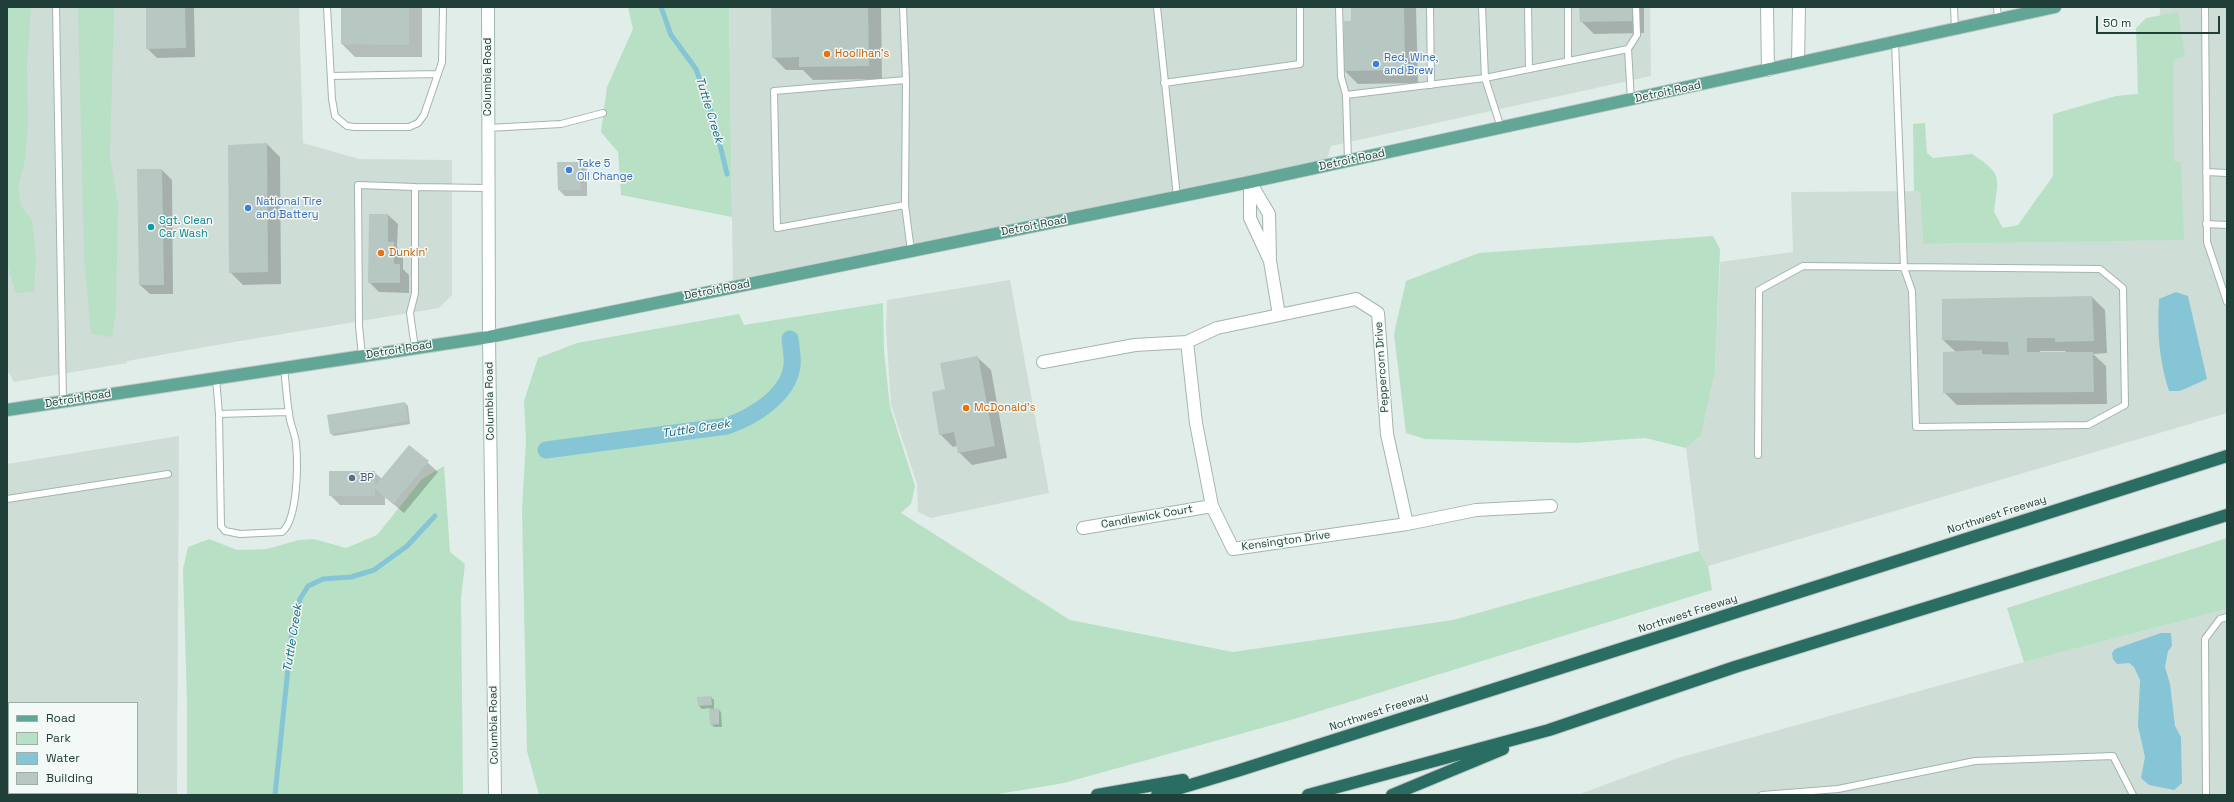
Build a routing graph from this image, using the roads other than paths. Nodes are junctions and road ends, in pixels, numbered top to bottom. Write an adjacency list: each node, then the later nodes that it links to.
1 (56, 7): 61 (lane)
2 (327, 7): 29 (lane)
3 (443, 7): 28 (lane)
4 (488, 7): 37 (street, Columbia Road)
5 (903, 7): 31 (lane)
6 (1157, 7): 32 (lane)
7 (1300, 7): 32 (lane)
8 (1339, 7): 34 (lane)
9 (1430, 7): 33 (lane)
10 (1482, 7): 30 (lane)
11 (1528, 7): 26 (lane)
12 (1568, 7): 24 (lane)
13 (1636, 7): 23 (lane)
14 (1767, 7): 27 (street)
15 (1799, 7): 25 (street)
16 (1954, 7): 21 (lane)
17 (1997, 7): 20 (lane)
18 (2055, 7): 20 (main road, Detroit Road)
19 (2205, 7): 40 (lane)
20 (1998, 20): 21 (main road, Detroit Road)
21 (1955, 29): 22 (main road, Detroit Road)
22 (1894, 42): 25 (main road, Detroit Road); 51 (lane)
23 (1628, 49): 24 (lane); 35 (lane)
24 (1568, 62): 26 (lane)
25 (1798, 63): 27 (main road, Detroit Road)
26 (1529, 69): 30 (lane)
27 (1768, 70): 35 (main road, Detroit Road)
28 (438, 74): 29 (lane); 29 (lane)
29 (331, 76)
30 (1485, 78): 33 (lane); 38 (lane)
31 (906, 80): 46 (lane); 46 (lane)
32 (1164, 83): 45 (lane)
33 (1431, 85): 34 (lane)
34 (1346, 95): 39 (lane)
35 (1631, 100): 38 (main road, Detroit Road)
36 (604, 113): 37 (lane)
37 (488, 128): 44 (street, Columbia Road)
38 (1500, 128): 39 (main road, Detroit Road)
39 (1348, 161): 42 (main road, Detroit Road)
40 (2206, 172): 41 (lane); 47 (lane)
41 (2227, 173)
42 (1250, 182): 45 (main road, Detroit Road); 50 (street); 50 (street)
43 (415, 187): 44 (lane); 56 (lane); 57 (lane)
44 (488, 188): 54 (street, Columbia Road)
45 (1177, 197): 49 (main road, Detroit Road)
46 (905, 205): 49 (lane)
47 (2206, 224): 48 (lane); 52 (lane)
48 (2227, 225)
49 (911, 251): 54 (main road, Detroit Road)
50 (1270, 261): 53 (street)
51 (1904, 268): 51 (lane); 65 (lane)
52 (2227, 302)
53 (1279, 315): 55 (street, Peppercorn Drive); 72 (street, Peppercorn Drive)
54 (489, 337): 56 (main road, Detroit Road); 77 (street, Columbia Road)
55 (1187, 342): 58 (street, Peppercorn Drive); 69 (street, Kensington Drive)
56 (415, 348): 57 (main road, Detroit Road)
57 (362, 356): 59 (main road, Detroit Road)
58 (1043, 362)
59 (284, 368): 60 (main road, Detroit Road); 63 (lane)
60 (216, 378): 61 (main road, Detroit Road); 64 (lane)
61 (63, 401): 62 (main road, Detroit Road)
62 (7, 410)
63 (289, 412): 64 (lane); 64 (lane)
64 (219, 414)
65 (1758, 455)
66 (2227, 456): 76 (highway, Northwest Freeway)
67 (168, 474): 68 (lane)
68 (7, 499)
69 (1212, 506): 72 (street, Kensington Drive); 73 (street, Candlewick Court)
70 (1551, 506): 72 (street, Kensington Drive)
71 (2227, 515): 75 (highway)
72 (1407, 524)
73 (1083, 528)
74 (2227, 617): 84 (lane)
75 (1549, 730): 80 (highway); 81 (highway)
76 (1238, 771): 78 (highway); 79 (highway, Northwest Freeway)
77 (495, 795)
78 (1097, 795)
79 (1157, 795)
80 (1308, 795)
81 (1392, 795)
82 (1762, 795): 83 (lane)
83 (2132, 795)
84 (2206, 795)

